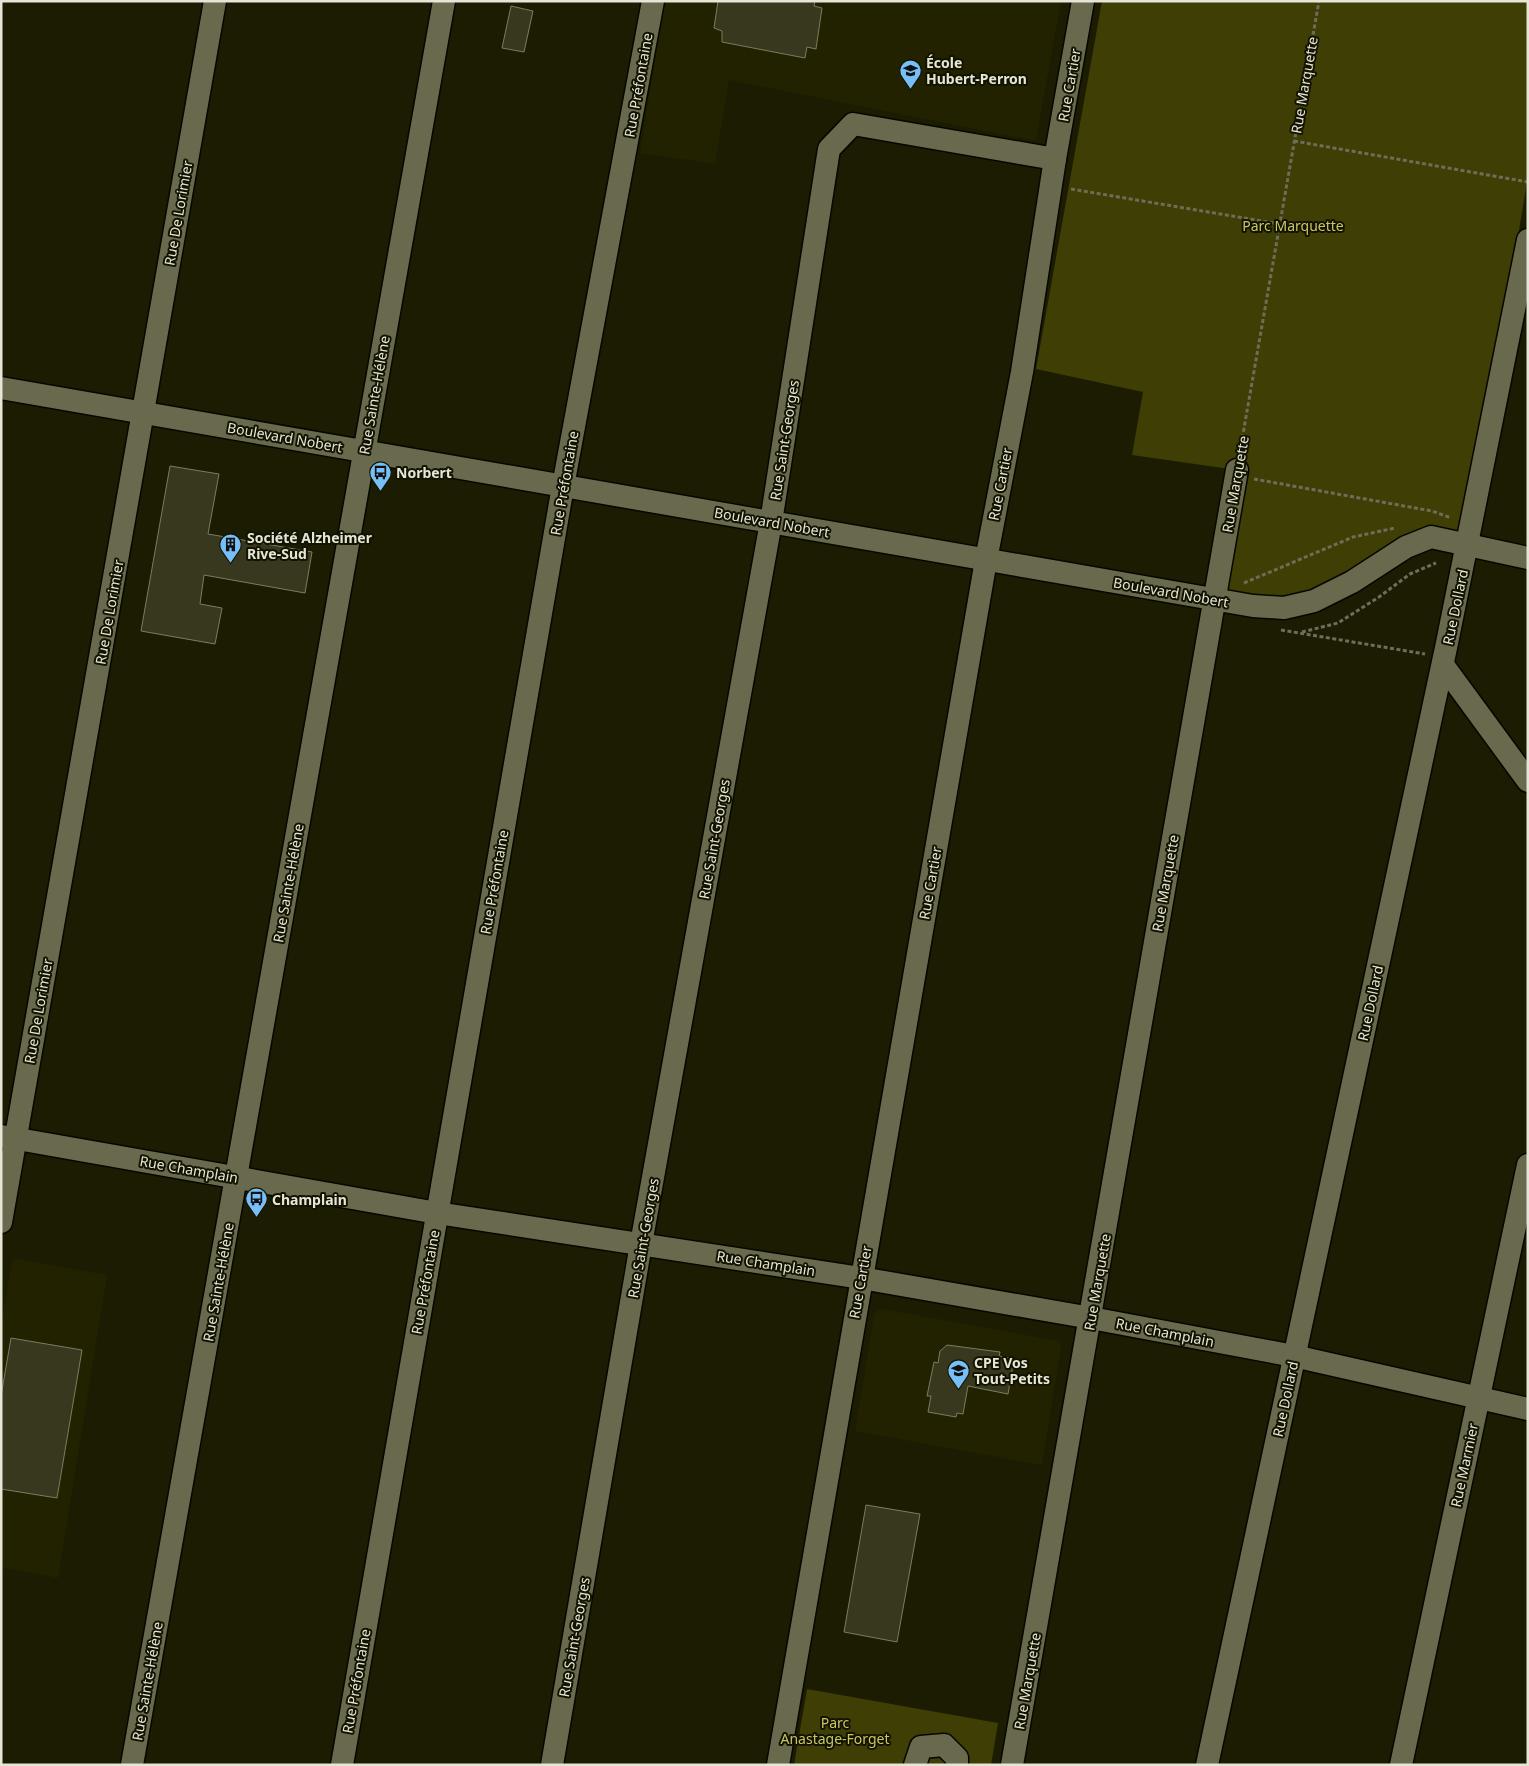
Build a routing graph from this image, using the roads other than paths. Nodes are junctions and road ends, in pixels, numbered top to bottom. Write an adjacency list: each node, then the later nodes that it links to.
1 (214, 1): 8 (street, Rue De Lorimier)
2 (444, 1): 9 (street, Rue Sainte-Hélène)
3 (653, 1): 11 (street, Rue Préfontaine)
4 (1083, 1): 5 (street, Rue Cartier)
5 (1056, 159): 12 (street, Rue Saint-Georges); 15 (street, Rue Cartier)
6 (1528, 240): 13 (street, Rue Dollard)
7 (1, 388): 8 (street, Boulevard Nobert)
8 (144, 412): 9 (street, Boulevard Nobert); 19 (street, Rue De Lorimier)
9 (364, 451): 11 (street, Boulevard Nobert); 21 (street, Rue Sainte-Hélène)
10 (1237, 470): 16 (street, Rue Marquette)
11 (563, 486): 12 (street, Boulevard Nobert); 22 (street, Rue Préfontaine)
12 (771, 522): 15 (street, Boulevard Nobert); 24 (street, Rue Saint-Georges)
13 (1467, 546): 14 (street, Boulevard Nobert); 16 (street, Boulevard Nobert); 17 (street, Rue Dollard)
14 (1528, 558)
15 (986, 560): 16 (street, Boulevard Nobert); 25 (street, Rue Cartier)
16 (1213, 600): 26 (street, Rue Marquette)
17 (1435, 659): 18 (street); 27 (street, Rue Dollard)
18 (1528, 781)
19 (9, 1137): 21 (street, Rue Champlain); 23 (street, Rue De Lorimier)
20 (1528, 1165): 28 (street, Rue Marmier)
21 (237, 1178): 22 (street, Rue Champlain); 30 (street, Rue Sainte-Hélène)
22 (437, 1213): 24 (street, Rue Champlain); 31 (street, Rue Préfontaine)
23 (1, 1222)
24 (641, 1244): 25 (street, Rue Champlain); 32 (street, Rue Saint-Georges)
25 (861, 1278): 26 (street, Rue Champlain); 33 (street, Rue Cartier)
26 (1091, 1318): 27 (street, Rue Champlain); 36 (street, Rue Marquette)
27 (1294, 1356): 28 (street, Rue Champlain); 37 (street, Rue Dollard)
28 (1478, 1399): 29 (street, Rue Champlain); 38 (street, Rue Marmier)
29 (1528, 1409)
30 (132, 1765)
31 (342, 1765)
32 (552, 1765)
33 (778, 1765)
34 (915, 1765): 35 (street)
35 (957, 1765)
36 (1012, 1765)
37 (1207, 1765)
38 (1401, 1765)

